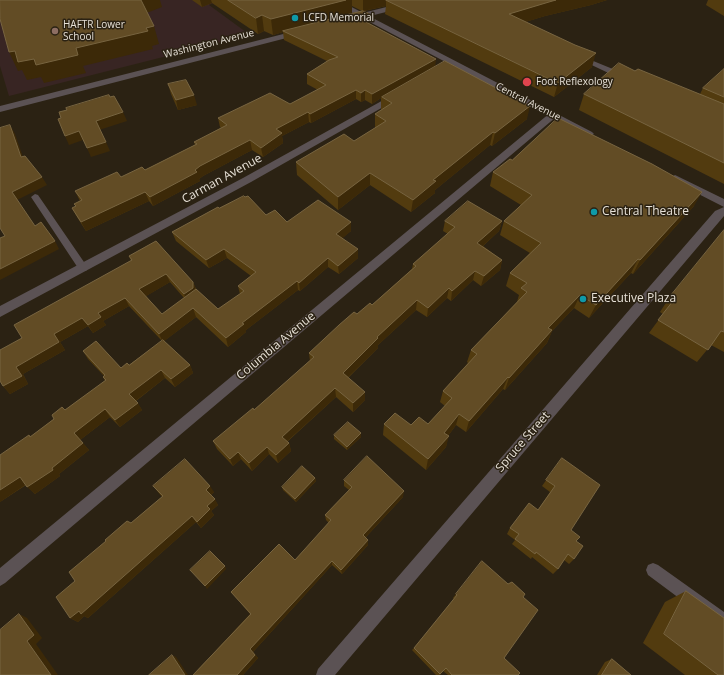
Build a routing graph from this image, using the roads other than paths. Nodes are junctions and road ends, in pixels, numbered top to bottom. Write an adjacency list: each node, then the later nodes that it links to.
1 (332, 0): 3 (street, Central Avenue)
2 (423, 0): 3 (street)
3 (362, 16): 4 (street); 7 (street, Central Avenue)
4 (344, 20)
5 (308, 30): 11 (street, Washington Avenue)
6 (573, 55): 9 (lane)
7 (453, 63): 8 (street); 12 (street, Central Avenue)
8 (439, 71)
9 (629, 79)
10 (405, 91): 18 (street, Carman Avenue)
11 (0, 109)
12 (553, 115): 13 (street, Central Avenue); 21 (street, Columbia Avenue)
13 (601, 140)
14 (669, 175): 16 (street)
15 (35, 197): 18 (lane)
16 (724, 203)
17 (724, 211): 23 (street, Spruce Street)
18 (83, 268): 19 (street, Carman Avenue)
19 (0, 312)
20 (653, 570): 22 (street)
21 (0, 578)
22 (724, 621)
23 (324, 675)

